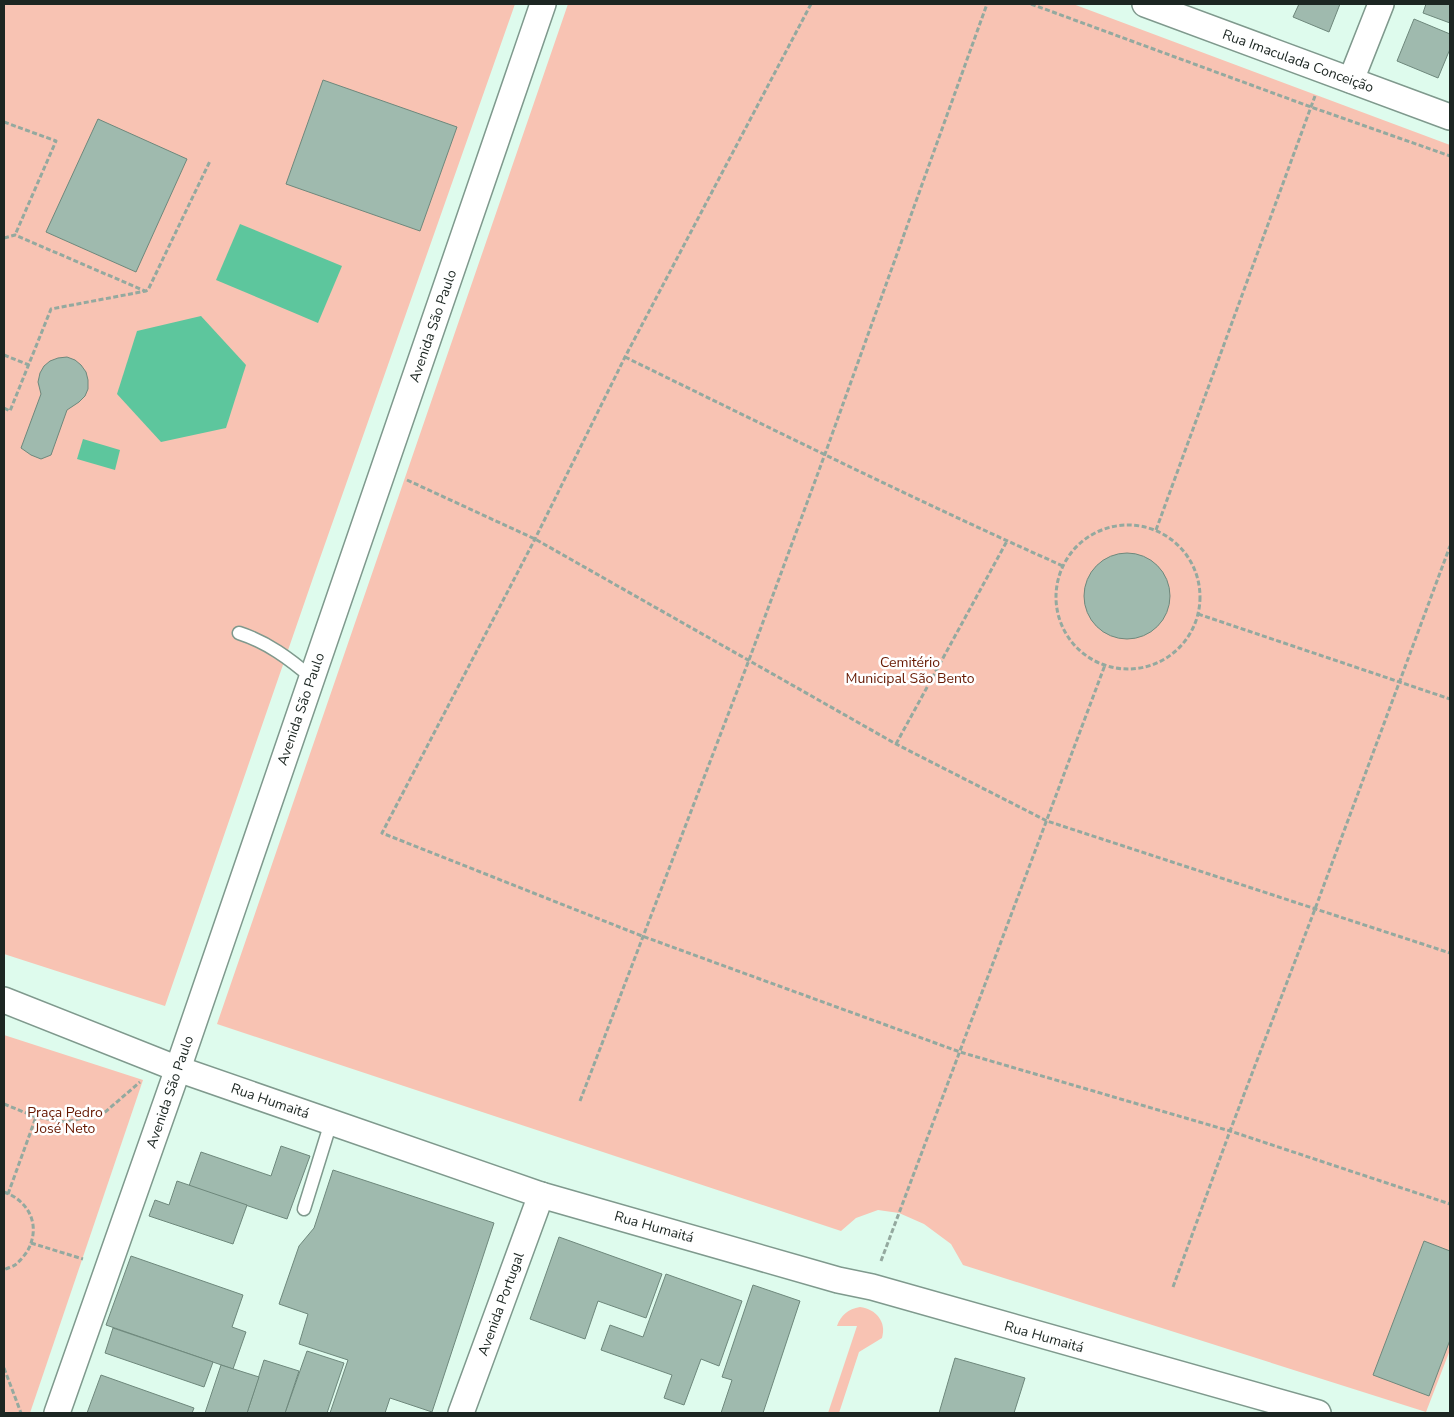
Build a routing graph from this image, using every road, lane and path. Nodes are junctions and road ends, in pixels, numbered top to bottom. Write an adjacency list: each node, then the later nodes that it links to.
1 (543, 4): 31 (street, Avenida São Paulo)
2 (811, 4): 17 (path)
3 (988, 4): 20 (path)
4 (1031, 4): 8 (path)
5 (1145, 4): 7 (street, Rua Imaculada Conceição)
6 (1382, 4): 7 (street)
7 (1351, 80): 9 (street, Rua Imaculada Conceição)
8 (1312, 108): 11 (path); 22 (path)
9 (1450, 117)
10 (4, 122): 13 (path)
11 (1450, 156)
12 (210, 161): 15 (path)
13 (15, 235): 14 (path); 15 (path)
14 (4, 238)
15 (146, 291): 18 (path)
16 (4, 355): 18 (path)
17 (625, 357): 20 (path); 23 (path)
18 (29, 365): 19 (path)
19 (4, 408)
20 (825, 454): 24 (path); 29 (path)
21 (405, 478): 23 (path)
22 (1156, 530): 26 (path); 27 (path)
23 (534, 539): 29 (path); 37 (path)
24 (1007, 541): 26 (path); 34 (path)
25 (1450, 546): 32 (path)
26 (1063, 566): 30 (path)
27 (1198, 614): 30 (path); 32 (path)
28 (239, 633): 31 (lane)
29 (749, 660): 34 (path); 37 (path)
30 (1105, 665): 35 (path)
31 (312, 678): 41 (street, Avenida São Paulo)
32 (1399, 681): 33 (path); 36 (path)
33 (1450, 699)
34 (896, 744): 35 (path)
35 (1047, 821): 36 (path); 40 (path)
36 (1315, 909): 38 (path); 46 (path)
37 (642, 936): 40 (path); 42 (path)
38 (1450, 953)
39 (4, 1000): 41 (street, Rua Humaitá)
40 (960, 1052): 46 (path); 54 (path)
41 (178, 1069): 44 (path); 45 (street, Rua Humaitá); 52 (street, Avenida São Paulo)
42 (580, 1100)
43 (4, 1104): 44 (path)
44 (36, 1117): 47 (path)
45 (331, 1122): 48 (street, Rua Humaitá); 50 (lane)
46 (1230, 1131): 49 (path); 55 (path)
47 (6, 1193): 51 (path)
48 (541, 1195): 54 (street, Rua Humaitá); 59 (street, Avenida Portugal)
49 (1450, 1204)
50 (304, 1209)
51 (31, 1243): 52 (path); 53 (path)
52 (108, 1267): 58 (street, Avenida São Paulo)
53 (4, 1270)
54 (872, 1287): 60 (street, Rua Humaitá)
55 (1173, 1287)
56 (4, 1368): 57 (path)
57 (21, 1413)
58 (57, 1413)
59 (461, 1413)
60 (1318, 1413)

